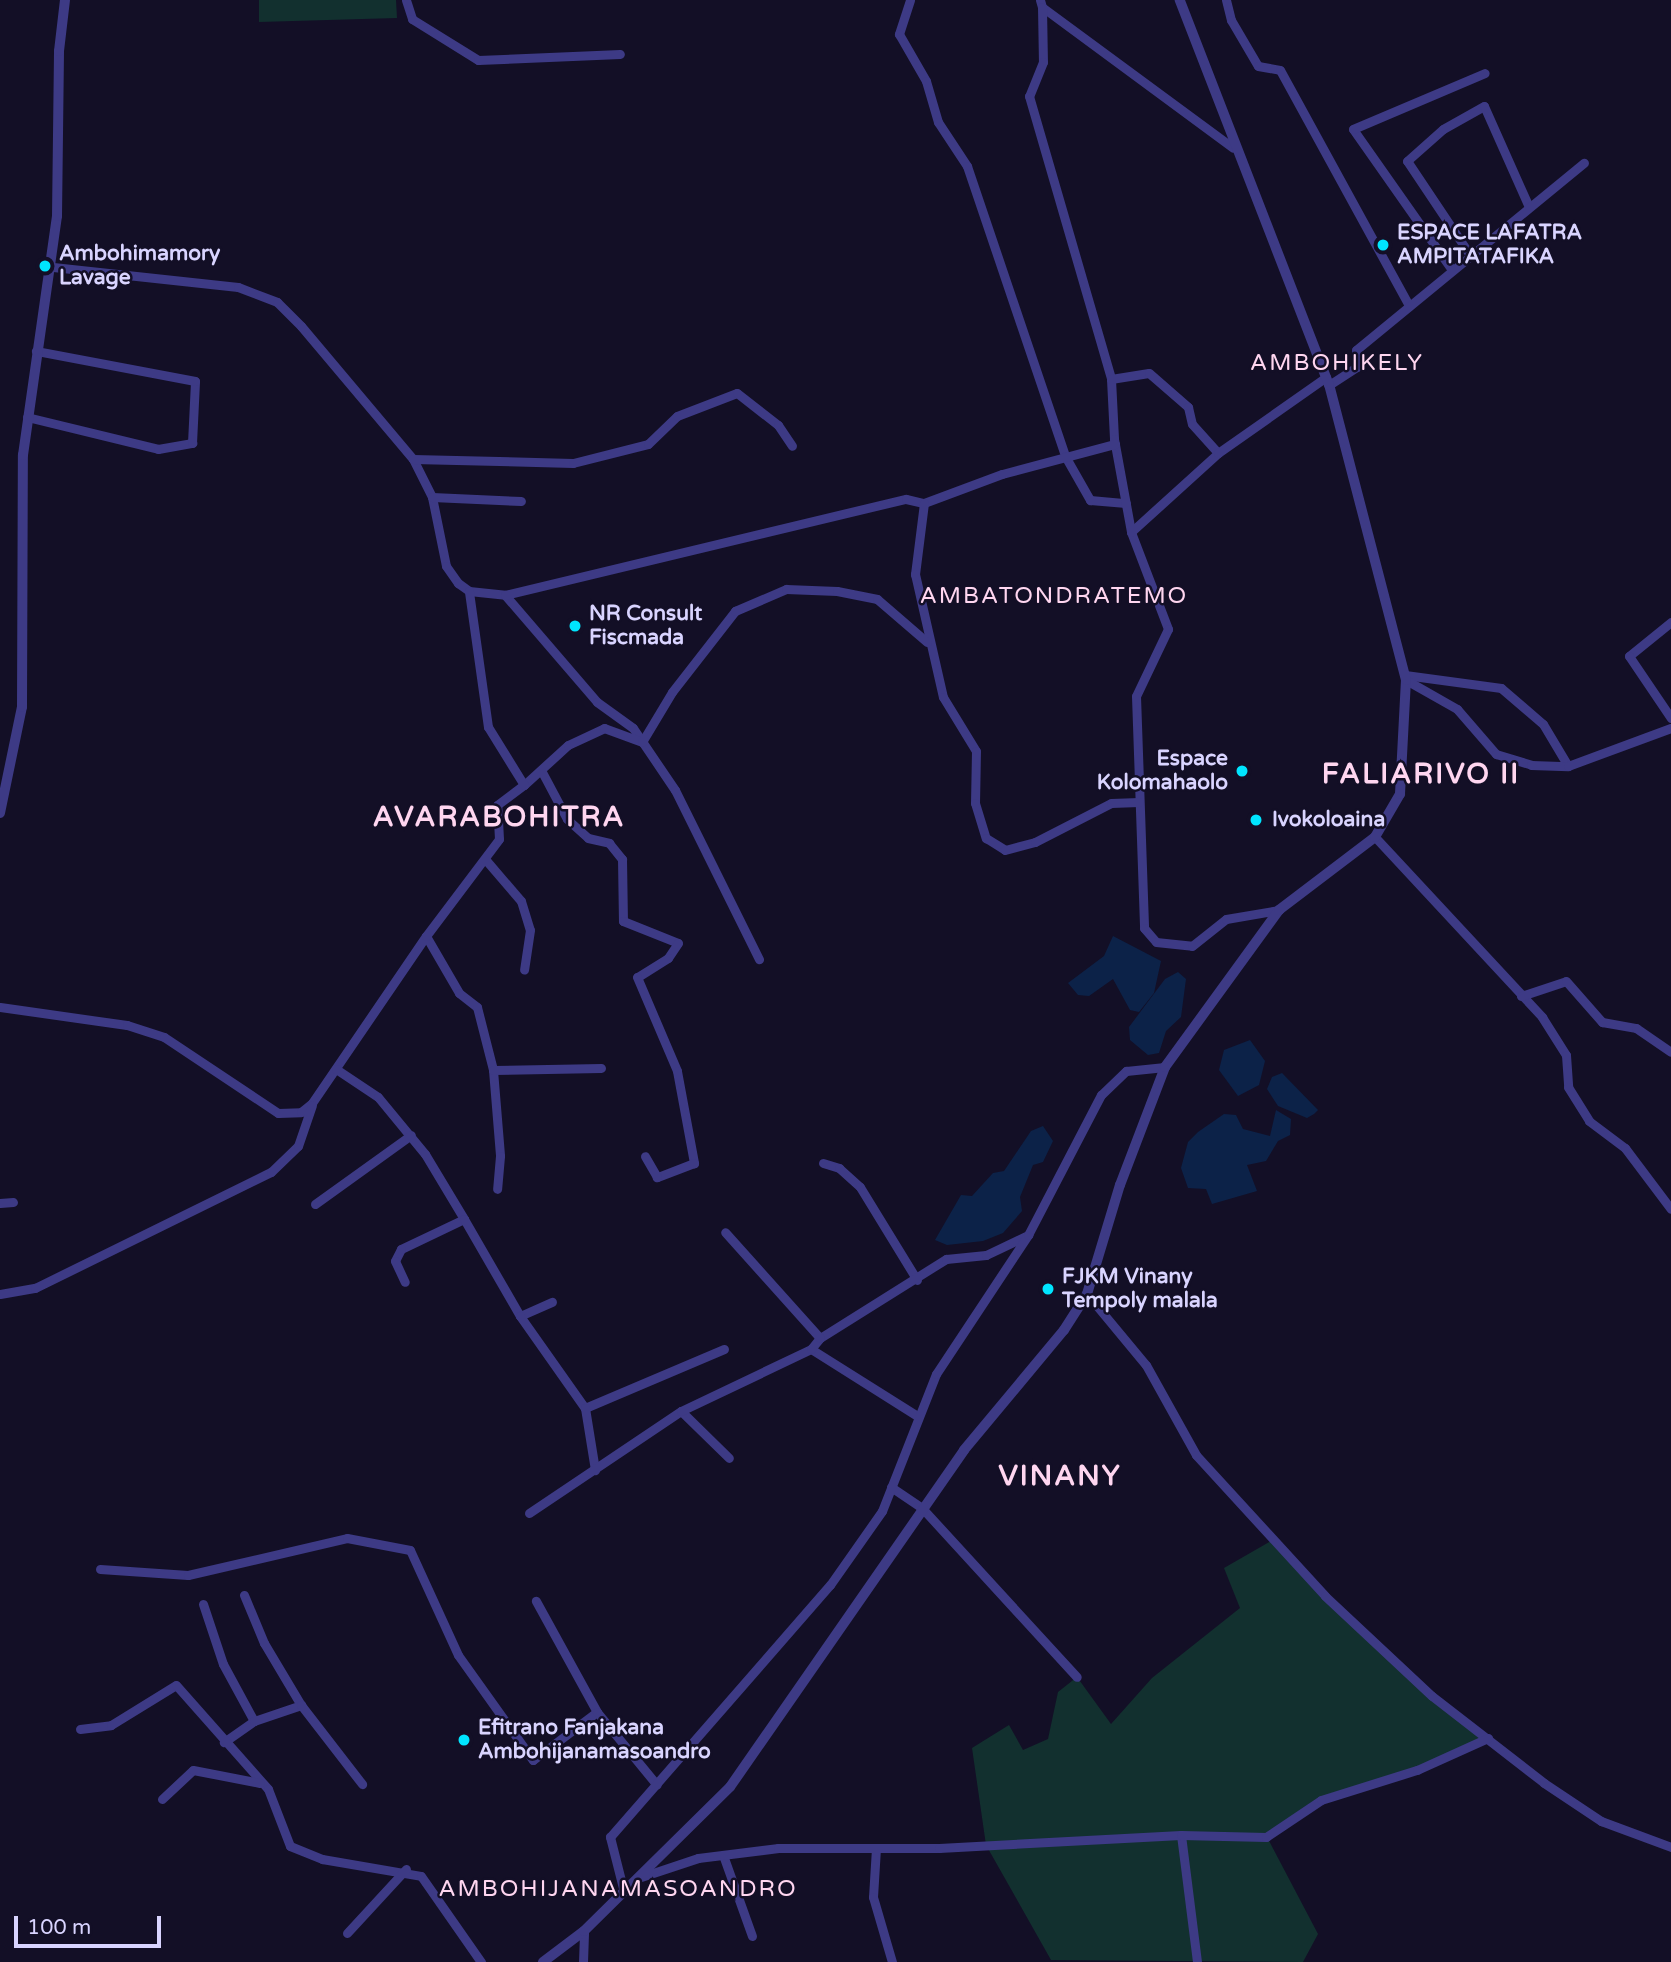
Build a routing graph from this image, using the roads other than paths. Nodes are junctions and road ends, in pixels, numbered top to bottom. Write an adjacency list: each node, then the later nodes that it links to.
1 (65, 0): 13 (street)
2 (406, 0): 7 (street)
3 (910, 0): 23 (street)
4 (1180, 0): 9 (street)
5 (1226, 0): 15 (street)
6 (1041, 3): 9 (street); 17 (street)
7 (620, 54)
8 (1485, 73): 14 (street)
9 (1233, 148): 18 (street)
10 (1584, 163): 11 (street)
11 (1528, 205): 12 (street); 12 (street)
12 (1470, 256): 14 (street)
13 (53, 267): 16 (street); 24 (street)
14 (1452, 270): 15 (street)
15 (1409, 306): 18 (street)
16 (36, 351): 19 (street); 19 (street)
17 (1111, 379): 20 (street); 22 (street)
18 (1327, 381): 22 (street); 34 (street)
19 (27, 417): 42 (street)
20 (1115, 444): 23 (street); 28 (street)
21 (792, 446): 24 (street)
22 (1218, 453): 29 (street)
23 (1065, 456): 27 (street); 28 (street)
24 (412, 459): 25 (street)
25 (432, 497): 26 (street); 30 (street)
26 (522, 501)
27 (924, 503): 31 (street); 33 (street)
28 (1126, 503): 29 (street)
29 (1131, 532): 41 (street)
30 (469, 592): 31 (street); 40 (street)
31 (505, 595): 37 (street)
32 (1671, 622): 35 (street)
33 (929, 643): 37 (street); 41 (street)
34 (1405, 677): 38 (street); 38 (street); 43 (street)
35 (1671, 718)
36 (1671, 728): 38 (street)
37 (642, 743): 39 (street); 47 (street)
38 (1568, 766)
39 (541, 770): 40 (street); 58 (street)
40 (524, 785): 44 (street)
41 (1139, 802): 45 (street)
42 (0, 813)
43 (1375, 837): 45 (street); 49 (street)
44 (485, 859): 46 (street); 48 (street)
45 (1279, 910): 52 (street)
46 (426, 936): 54 (street); 55 (street)
47 (759, 959)
48 (524, 970)
49 (1521, 996): 51 (street); 64 (street)
50 (0, 1007): 56 (street)
51 (1671, 1052)
52 (1165, 1067): 67 (street); 71 (street)
53 (601, 1068): 55 (street)
54 (336, 1069): 56 (street); 57 (street)
55 (493, 1070): 60 (street)
56 (312, 1103): 70 (street)
57 (411, 1135): 63 (street); 65 (street)
58 (645, 1156)
59 (823, 1163): 68 (street)
60 (496, 1189)
61 (13, 1202): 62 (street)
62 (0, 1203)
63 (315, 1204)
64 (1671, 1209)
65 (464, 1219): 69 (street); 73 (street)
66 (725, 1232): 74 (street)
67 (1028, 1234): 68 (street); 79 (street)
68 (917, 1280): 74 (street)
69 (405, 1282)
70 (0, 1294)
71 (1087, 1294): 83 (street); 94 (street)
72 (552, 1302): 73 (street)
73 (520, 1317): 77 (street)
74 (820, 1338): 76 (street)
75 (724, 1349): 77 (street)
76 (811, 1349): 78 (street); 79 (street)
77 (585, 1408): 81 (street)
78 (681, 1412): 80 (street); 81 (street)
79 (916, 1415): 82 (street)
80 (729, 1458)
81 (595, 1470): 84 (street)
82 (891, 1487): 83 (street); 98 (street)
83 (922, 1508): 89 (street); 105 (street)
84 (529, 1513)
85 (100, 1569): 91 (street)
86 (244, 1594): 90 (street)
87 (536, 1601): 91 (street)
88 (203, 1604): 92 (street)
89 (1077, 1677)
90 (301, 1705): 92 (street); 97 (street)
91 (597, 1712): 98 (street)
92 (254, 1721): 95 (street)
93 (80, 1729): 95 (street)
94 (1488, 1738): 100 (street); 101 (street)
95 (224, 1742): 96 (street)
96 (261, 1783): 99 (street); 104 (street)
97 (362, 1784)
98 (657, 1784): 105 (street)
99 (162, 1799)
100 (1181, 1835): 102 (street); 113 (street)
101 (1671, 1847)
102 (876, 1848): 103 (street); 112 (street)
103 (723, 1855): 105 (street); 108 (street)
104 (406, 1869): 107 (street); 109 (street)
105 (627, 1884): 106 (street)
106 (584, 1931): 110 (street); 111 (street)
107 (346, 1933)
108 (752, 1936)
109 (481, 1962)
110 (543, 1962)
111 (583, 1962)
112 (892, 1962)
113 (1197, 1962)

